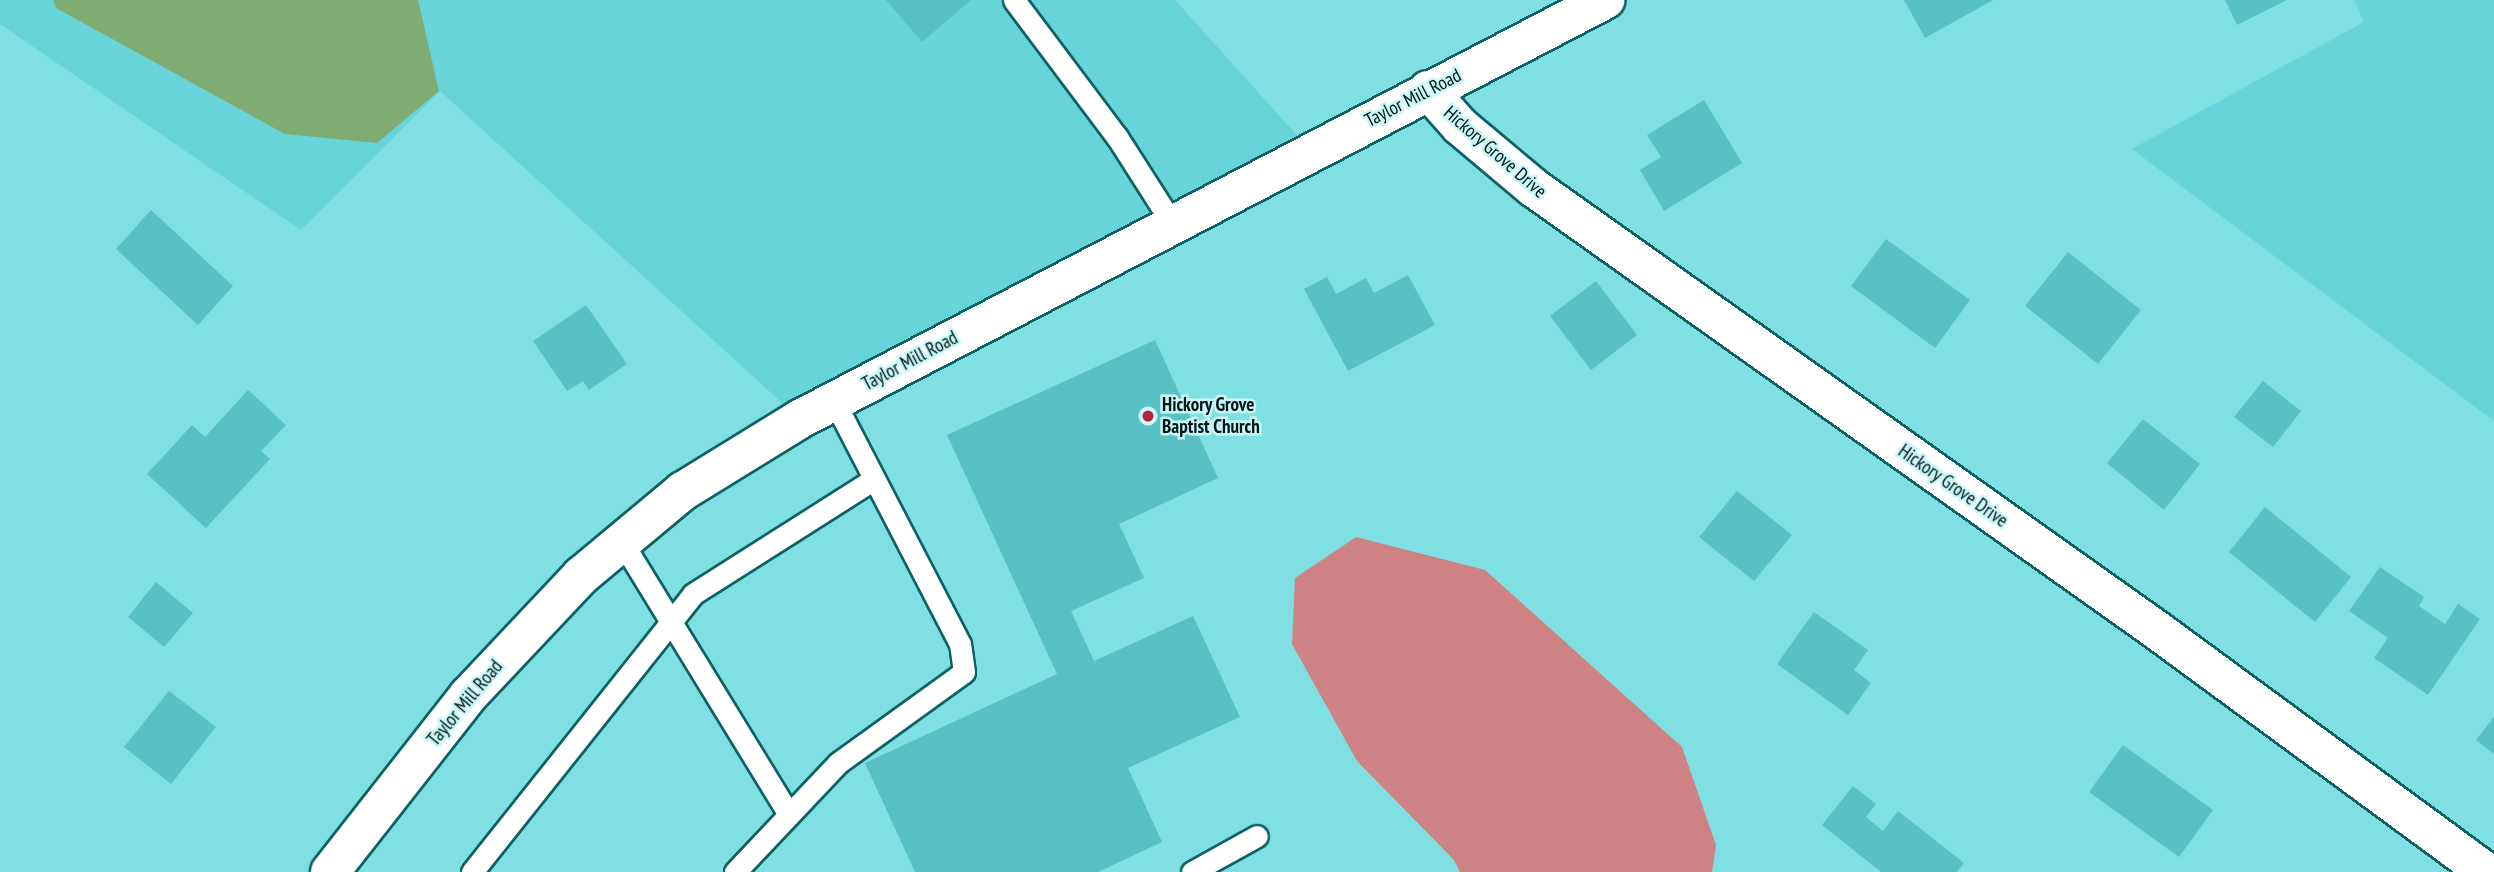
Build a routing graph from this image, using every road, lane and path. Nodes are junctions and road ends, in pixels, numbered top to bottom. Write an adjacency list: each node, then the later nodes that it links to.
1 (1014, 0): 4 (lane)
2 (1605, 0): 3 (main road, Taylor Mill Road)
3 (1428, 90): 4 (main road, Taylor Mill Road); 15 (main road, Hickory Grove Drive)
4 (1172, 223): 5 (main road, Taylor Mill Road)
5 (834, 401): 6 (lane); 7 (main road, Taylor Mill Road)
6 (874, 479): 8 (lane); 9 (lane)
7 (622, 542): 8 (lane); 11 (main road, Taylor Mill Road)
8 (671, 622): 9 (lane); 12 (lane)
9 (789, 815): 13 (lane)
10 (1257, 836): 14 (lane)
11 (330, 872)
12 (472, 872)
13 (735, 872)
14 (1192, 872)
15 (2486, 872)

